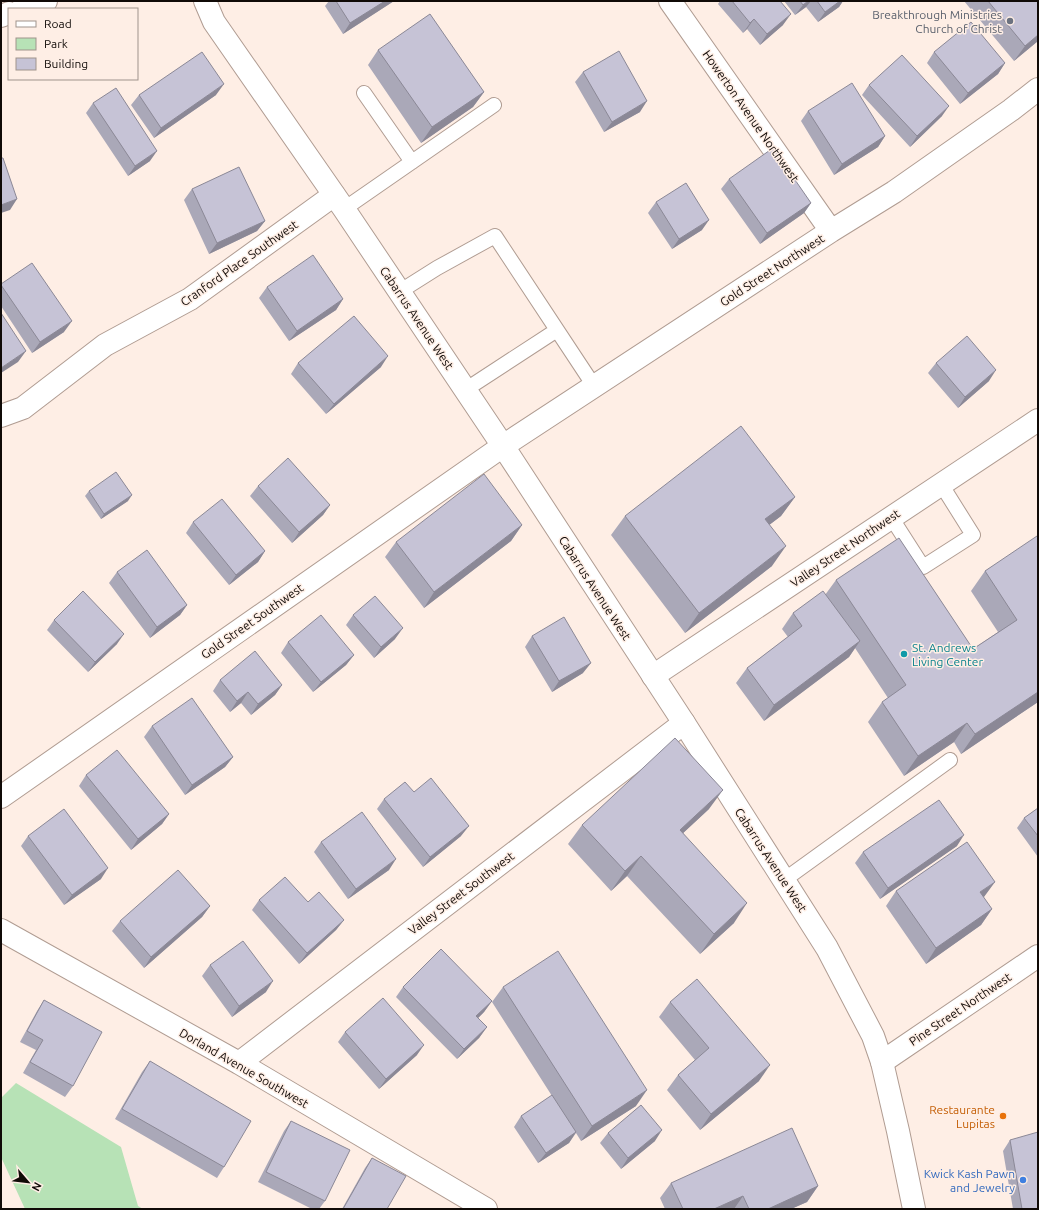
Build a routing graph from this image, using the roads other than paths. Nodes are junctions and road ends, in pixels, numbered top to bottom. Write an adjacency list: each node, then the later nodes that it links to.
1 (46, 1): 4 (street)
2 (205, 1): 9 (street, Cabarrus Avenue West)
3 (670, 1): 10 (street, Howerton Avenue Northwest)
4 (25, 8)
5 (1038, 88): 10 (street, Gold Street Northwest)
6 (364, 93): 8 (lane)
7 (494, 105): 8 (lane)
8 (412, 162): 9 (lane)
9 (339, 202): 11 (street, Cabarrus Avenue West); 15 (street, Cranford Place Southwest)
10 (831, 231): 13 (street, Gold Street Northwest)
11 (399, 292): 12 (lane); 14 (street, Cabarrus Avenue West)
12 (557, 330): 13 (lane); 14 (lane)
13 (594, 386): 17 (street, Gold Street Northwest)
14 (465, 390): 17 (street, Cabarrus Avenue West)
15 (1, 416)
16 (1038, 420): 18 (street, Valley Street Northwest)
17 (502, 446): 20 (street, Cabarrus Avenue West); 23 (street, Gold Street Southwest)
18 (941, 484): 19 (street, Valley Street Northwest); 19 (lane)
19 (891, 517): 20 (street, Valley Street Northwest)
20 (653, 676): 21 (street, Cabarrus Avenue West)
21 (684, 723): 24 (street, Cabarrus Avenue West); 28 (street, Valley Street Southwest)
22 (950, 760): 24 (lane)
23 (1, 797)
24 (784, 880): 27 (street, Cabarrus Avenue West)
25 (1, 930): 28 (street, Dorland Avenue Southwest)
26 (1038, 956): 27 (street, Pine Street Northwest)
27 (882, 1062): 30 (street, Cabarrus Avenue West)
28 (239, 1063): 29 (street, Dorland Avenue Southwest)
29 (486, 1209)
30 (914, 1209)

